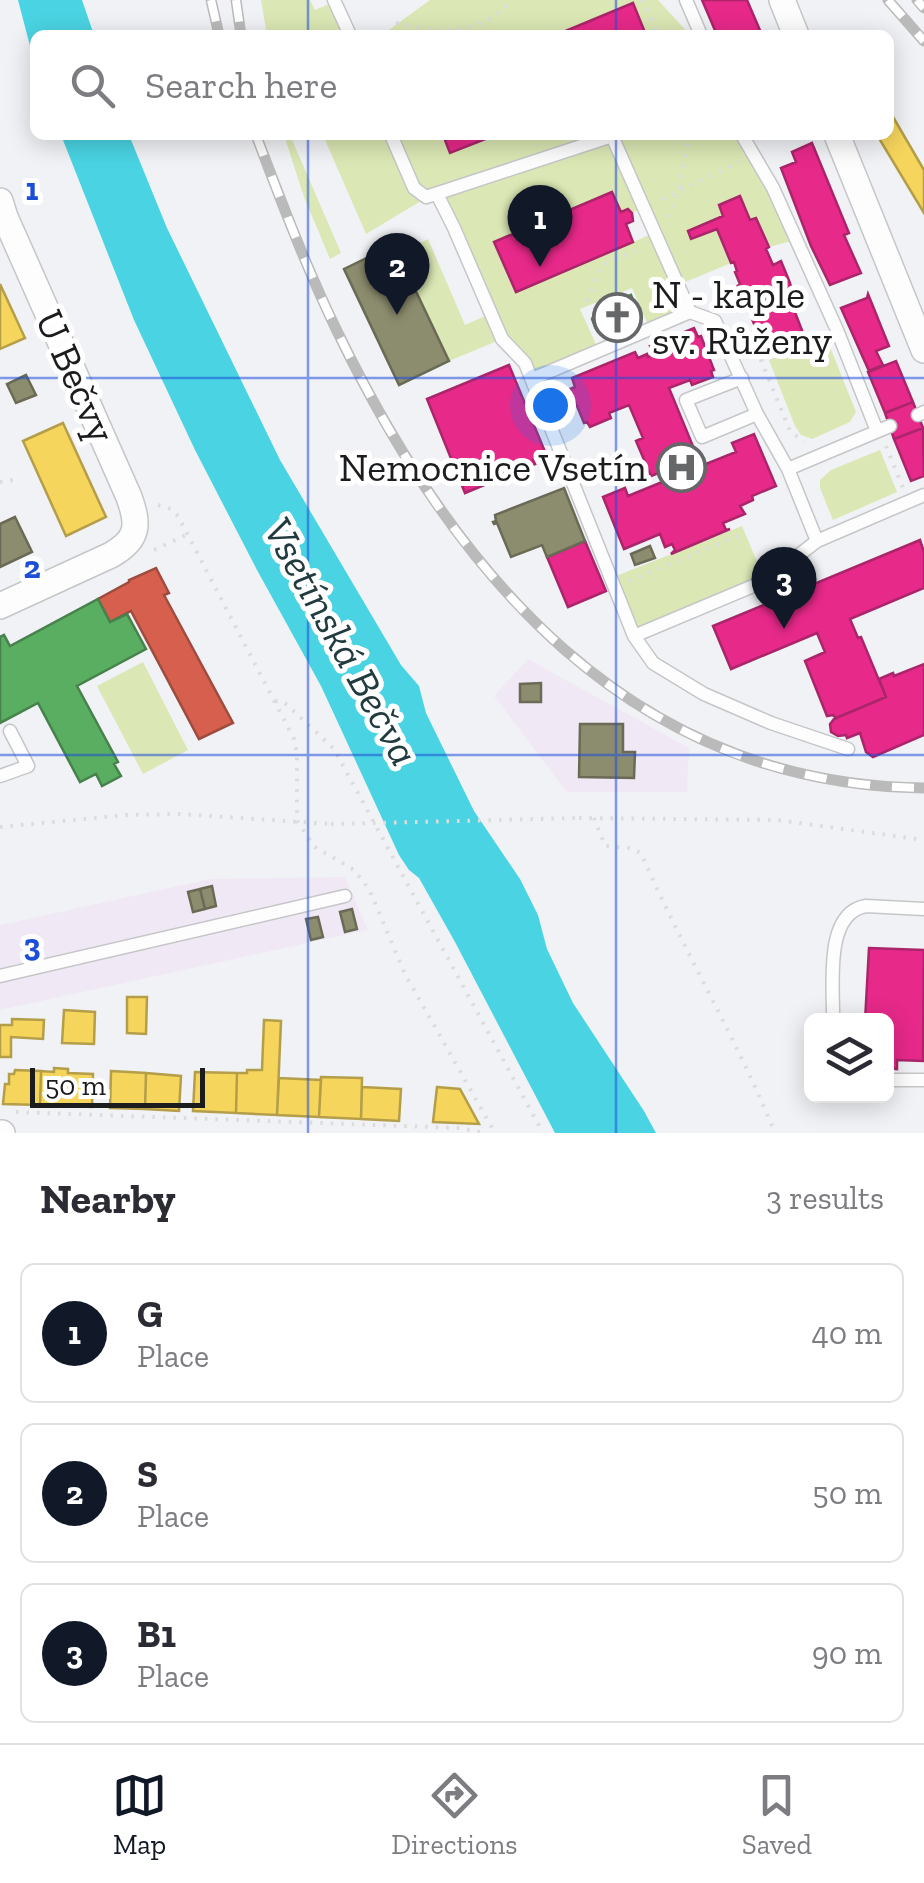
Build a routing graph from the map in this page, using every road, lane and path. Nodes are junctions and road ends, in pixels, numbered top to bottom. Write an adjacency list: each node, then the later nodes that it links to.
1 (334, 0): 7 (lane)
2 (512, 0): 9 (path)
3 (641, 0): 10 (path)
4 (686, 0): 11 (lane)
5 (782, 0): 12 (street)
6 (396, 23): 8 (path)
7 (348, 30)
8 (428, 30)
9 (454, 30)
10 (656, 30)
11 (700, 30)
12 (794, 30)
13 (394, 140): 21 (lane)
14 (601, 140): 21 (lane)
15 (615, 140): 22 (lane)
16 (688, 140): 20 (path)
17 (745, 140): 19 (lane)
18 (839, 140): 28 (street)
19 (755, 154): 20 (path); 27 (lane)
20 (679, 192): 22 (path); 24 (path)
21 (437, 194): 32 (lane)
22 (643, 208): 24 (lane)
23 (2, 212): 39 (street, U Bečvy)
24 (658, 241): 25 (path); 26 (lane)
25 (587, 301)
26 (690, 312): 29 (lane); 32 (lane)
27 (837, 330): 30 (path); 34 (lane)
28 (924, 350)
29 (732, 357): 30 (path); 31 (lane)
30 (761, 360): 35 (path)
31 (742, 378): 33 (lane); 33 (lane)
32 (532, 379): 44 (lane)
33 (757, 414): 36 (lane)
34 (884, 434): 36 (lane); 41 (path)
35 (810, 444)
36 (788, 469): 43 (lane)
37 (20, 479): 38 (path)
38 (0, 482)
39 (129, 496): 45 (street); 47 (path)
40 (924, 496): 41 (lane)
41 (909, 501): 43 (lane)
42 (745, 534): 44 (path)
43 (817, 541): 46 (lane)
44 (615, 587): 46 (lane)
45 (0, 606)
46 (634, 636): 49 (lane)
47 (275, 701): 52 (path); 64 (path)
48 (10, 731): 50 (lane)
49 (848, 749)
50 (0, 776)
51 (594, 818): 52 (path, bridge); 54 (path); 65 (path)
52 (297, 821): 53 (path); 63 (path)
53 (0, 827)
54 (924, 840)
55 (346, 896): 57 (lane)
56 (924, 909): 58 (lane)
57 (0, 976)
58 (833, 1013)
59 (894, 1080): 60 (lane)
60 (924, 1080)
61 (5, 1126): 62 (path)
62 (486, 1133)
63 (494, 1133)
64 (543, 1133)
65 (775, 1133)

